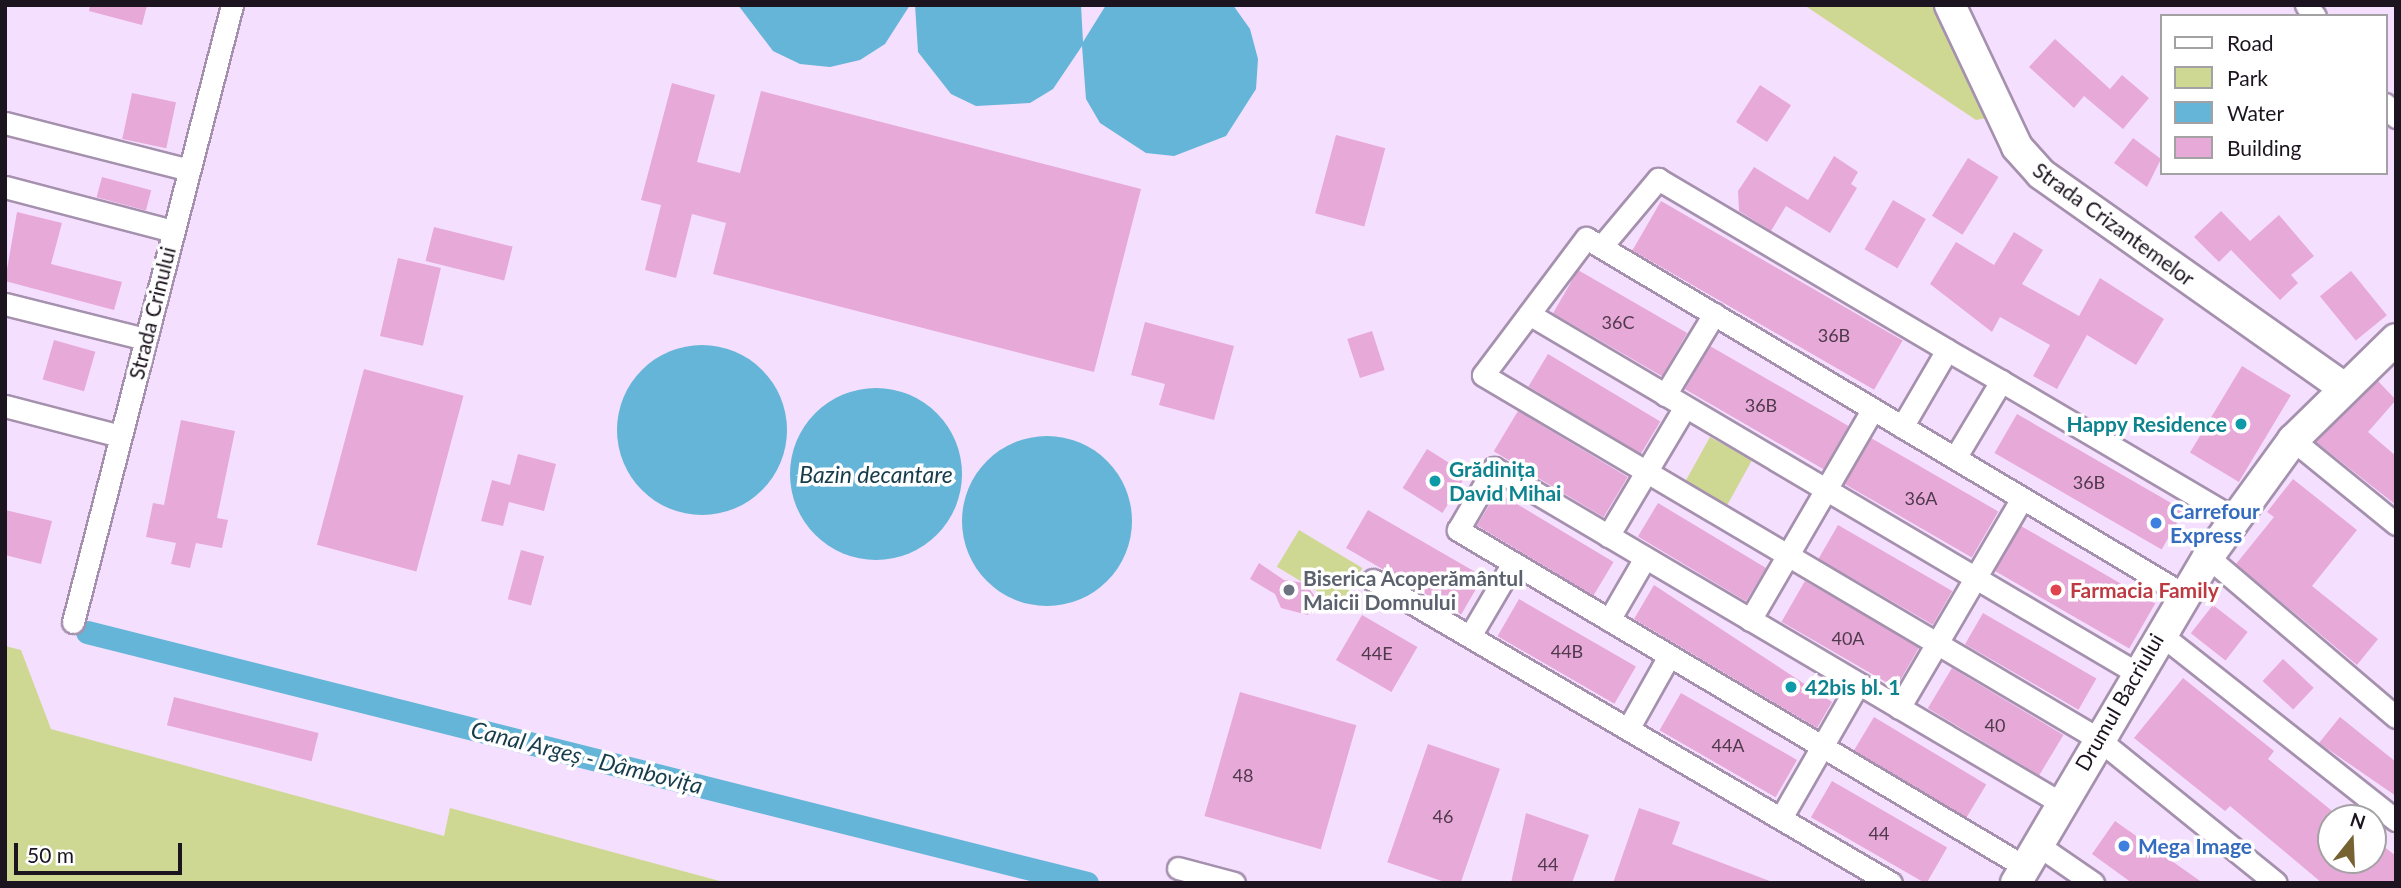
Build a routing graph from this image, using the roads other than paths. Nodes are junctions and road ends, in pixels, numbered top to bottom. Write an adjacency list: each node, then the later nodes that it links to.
1 (232, 5): 4 (street, Strada Crinului)
2 (1950, 5): 15 (street, Strada Crizantemelor)
3 (5, 123): 4 (street)
4 (189, 170): 6 (street, Strada Crinului)
5 (5, 187): 6 (street)
6 (173, 231): 11 (street, Strada Crinului)
7 (1601, 247): 9 (street); 10 (street); 13 (street)
8 (5, 304): 11 (street)
9 (1529, 314): 16 (street); 24 (street)
10 (1714, 314): 16 (street); 19 (street)
11 (145, 339): 21 (street, Strada Crinului)
12 (2396, 339): 15 (street, Drumul Bacriului)
13 (1947, 350): 14 (street); 20 (street)
14 (2001, 381): 23 (street); 27 (street)
15 (2343, 387): 22 (street, Drumul Bacriului)
16 (1665, 395): 18 (street)
17 (5, 406): 21 (street)
18 (1685, 407): 24 (street); 25 (street)
19 (1873, 409): 20 (street); 25 (street)
20 (1902, 427): 23 (street)
21 (120, 436): 39 (street, Strada Crinului)
22 (2294, 440): 27 (street, Drumul Bacriului); 28 (street)
23 (1955, 458): 26 (street)
24 (1647, 471): 29 (street); 30 (street)
25 (1826, 490): 30 (street); 34 (street)
26 (2022, 498): 34 (street); 36 (street)
27 (2235, 519): 31 (street, Drumul Bacriului)
28 (2396, 523)
29 (1608, 536): 32 (street); 33 (street)
30 (1788, 555): 38 (street); 42 (street)
31 (2208, 557): 36 (street, Drumul Bacriului); 47 (street)
32 (1646, 558): 37 (street); 38 (street)
33 (1513, 563): 37 (street); 41 (street)
34 (1975, 578): 42 (street); 44 (street)
35 (1374, 580): 41 (street)
36 (2183, 594): 40 (street, Drumul Bacriului)
37 (1609, 620): 43 (street)
38 (1750, 620): 45 (street)
39 (73, 622)
40 (2159, 633): 44 (street, Drumul Bacriului); 53 (street)
41 (1470, 636): 48 (street)
42 (1937, 643): 46 (street); 49 (street)
43 (1669, 656): 48 (street); 50 (street)
44 (2135, 673): 49 (street, Drumul Bacriului)
45 (1858, 684): 46 (street); 50 (street)
46 (1899, 708): 51 (street)
47 (2396, 717)
48 (1628, 729): 52 (street)
49 (2097, 738): 51 (street, Drumul Bacriului); 59 (street)
50 (1822, 747): 52 (street); 54 (street)
51 (2061, 803): 54 (street, Drumul Bacriului)
52 (1781, 818): 57 (street)
53 (2396, 820)
54 (2026, 865): 58 (street)
55 (1178, 867): 56 (street)
56 (1234, 883)
57 (1891, 883)
58 (2093, 883)
59 (2276, 883)

